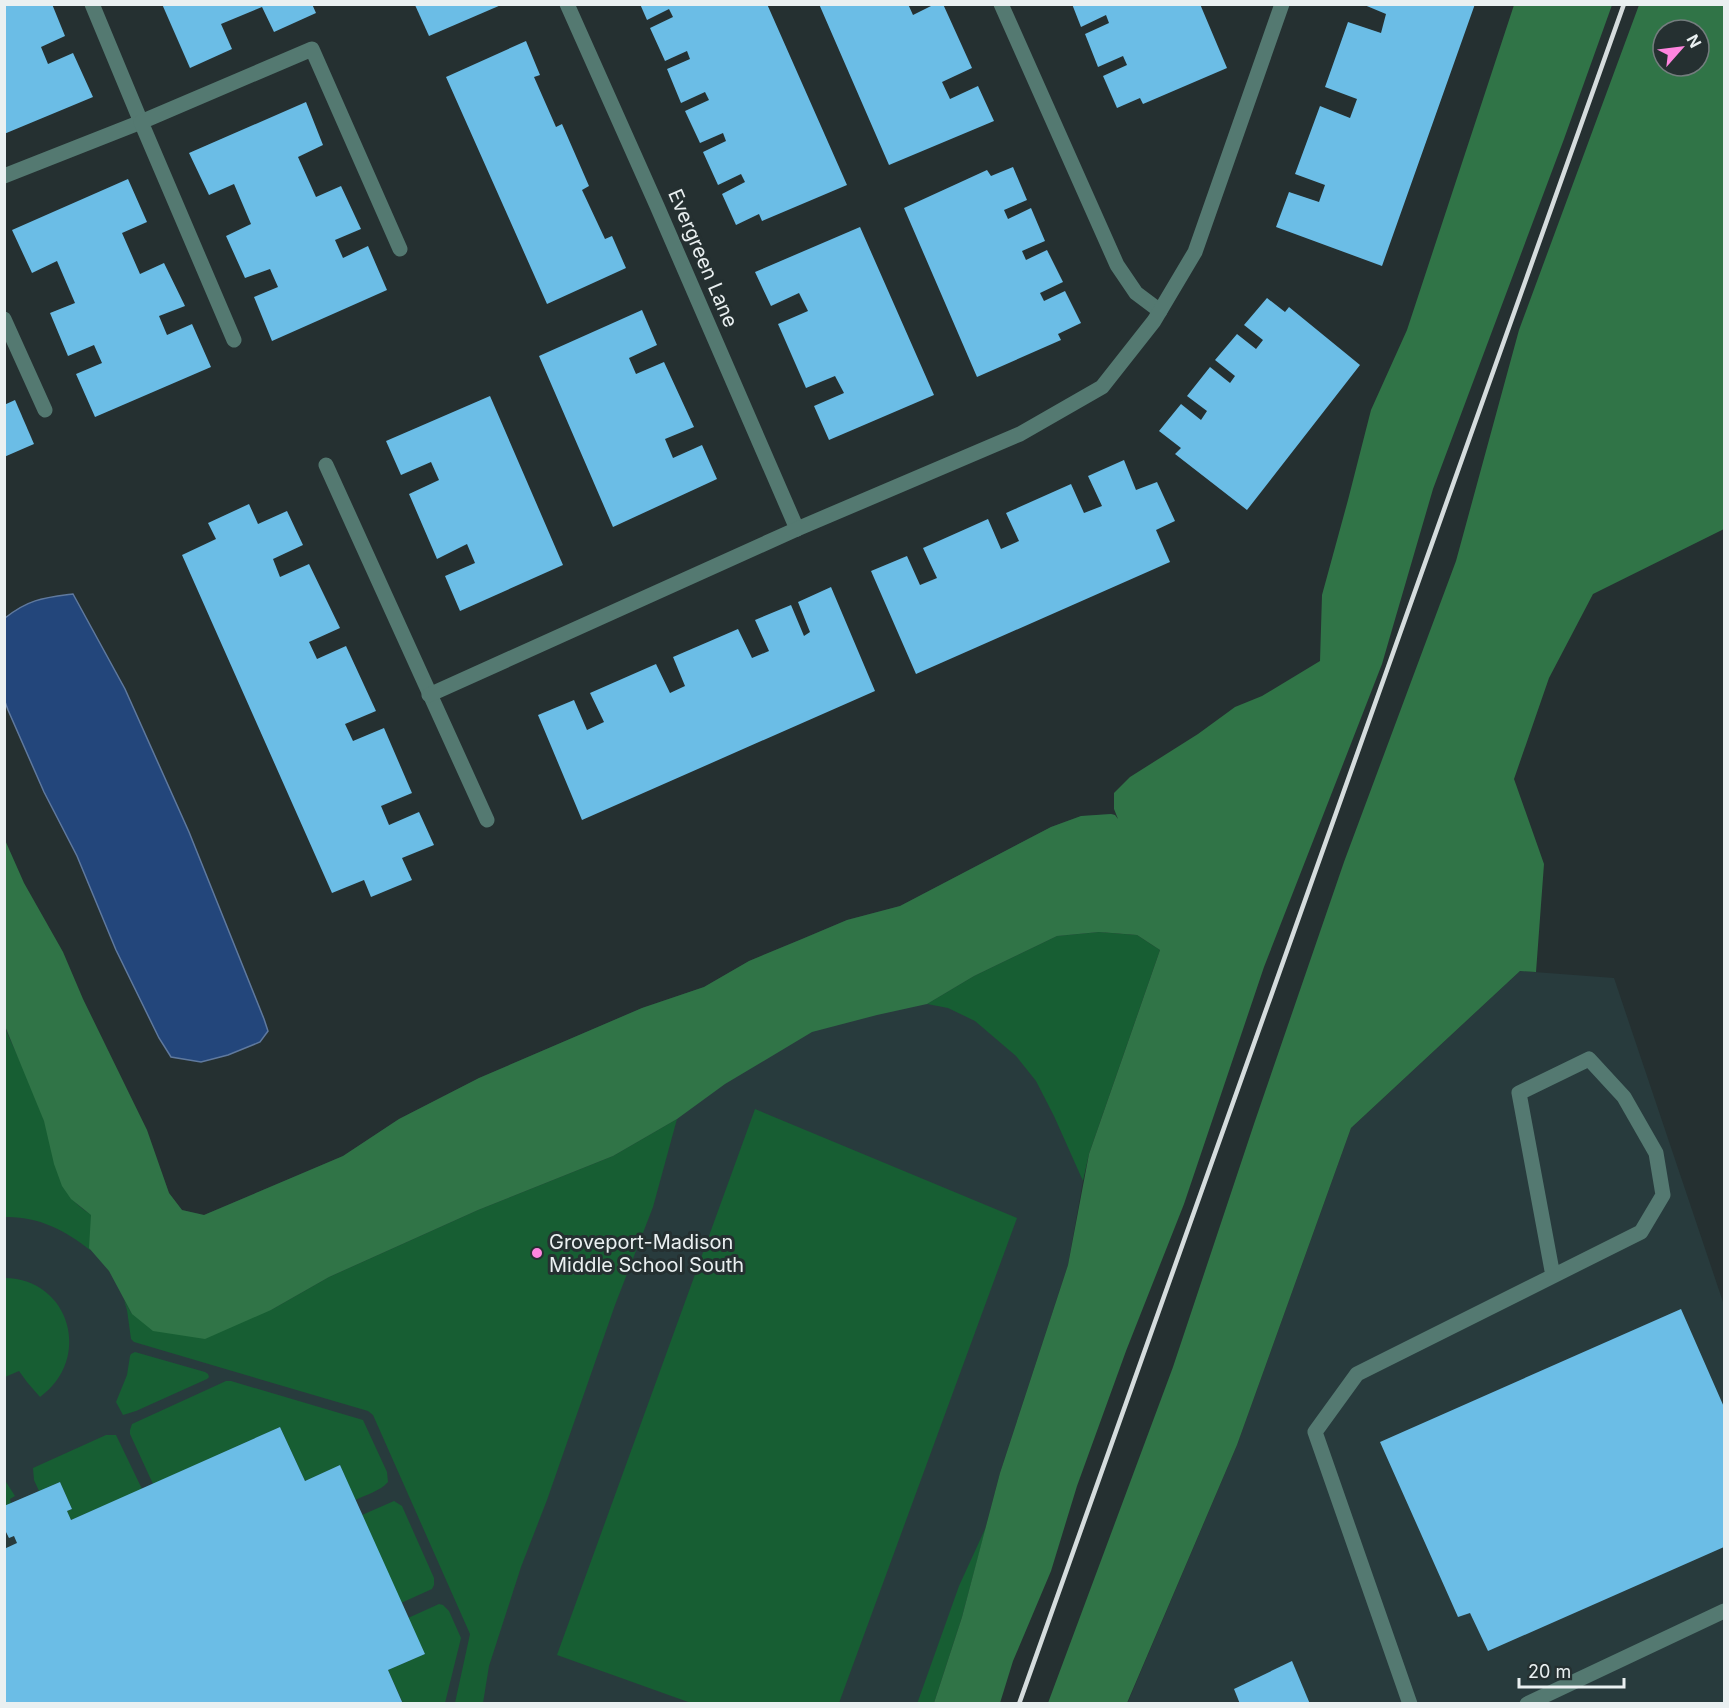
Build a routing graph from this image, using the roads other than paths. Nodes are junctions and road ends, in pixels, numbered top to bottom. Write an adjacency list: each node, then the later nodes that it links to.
1 (92, 4): 5 (street)
2 (567, 4): 13 (street, Evergreen Lane)
3 (1001, 4): 8 (street)
4 (1282, 4): 8 (street)
5 (141, 122): 6 (street); 7 (street); 10 (street)
6 (4, 176)
7 (400, 249)
8 (1160, 311): 13 (street)
9 (4, 319): 11 (street)
10 (234, 340)
11 (45, 410)
12 (326, 465): 14 (street)
13 (797, 529): 14 (street)
14 (429, 695): 15 (street)
15 (487, 820)
16 (1553, 1276): 16 (street); 18 (street)
17 (1725, 1611): 19 (street)
18 (1410, 1704)
19 (1527, 1704)

